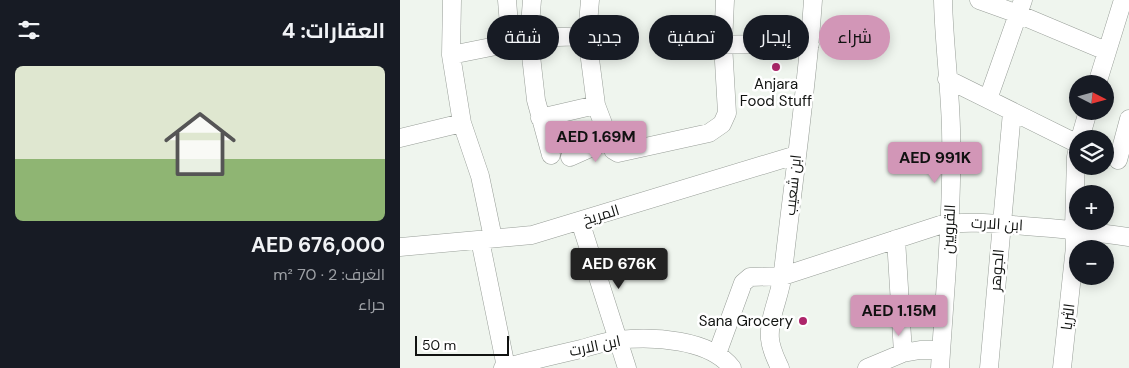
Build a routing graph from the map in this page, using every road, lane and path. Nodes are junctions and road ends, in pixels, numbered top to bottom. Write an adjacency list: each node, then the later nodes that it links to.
1 (452, 0): 17 (street)
2 (508, 0): 17 (street)
3 (532, 0): 11 (street)
4 (590, 0): 12 (street)
5 (725, 0): 13 (street)
6 (813, 0): 15 (street, ابن شعيب)
7 (942, 0): 22 (street, القرويين)
8 (980, 0): 10 (street)
9 (1123, 0): 16 (street)
10 (1020, 7): 16 (street); 23 (street)
11 (531, 15)
12 (589, 15)
13 (724, 15)
14 (733, 44): 15 (street)
15 (810, 44): 33 (street, ابن شعيب)
16 (1106, 52): 21 (street)
17 (451, 55): 28 (street)
18 (531, 60): 26 (street)
19 (590, 60): 24 (street)
20 (724, 60): 30 (street)
21 (1099, 75)
22 (947, 79): 23 (street); 37 (street, القرويين)
23 (988, 100): 25 (street)
24 (596, 105): 26 (street); 30 (street)
25 (1012, 112): 31 (street); 38 (street, الجوهر)
26 (540, 118): 32 (street)
27 (1129, 120): 35 (street)
28 (462, 123): 29 (street); 43 (street)
29 (400, 138)
30 (608, 140): 34 (street)
31 (1069, 141)
32 (551, 155)
33 (796, 155): 36 (street, المريخ); 46 (street, ابن شعيب)
34 (570, 157)
35 (1117, 159)
36 (580, 221): 43 (street, المريخ); 47 (street)
37 (950, 223): 38 (street, ابن الارت); 44 (street, ابن الارت); 48 (street, القرويين)
38 (1002, 224): 39 (street, ابن الارت); 57 (street, الجوهر)
39 (1069, 229)
40 (1074, 230): 58 (street, الثريا)
41 (1081, 230): 42 (street, ابن الارت)
42 (1129, 237)
43 (487, 239): 45 (street, المريخ); 51 (street)
44 (896, 239): 46 (street, ابن الارت); 49 (street)
45 (400, 247)
46 (783, 276): 50 (street, ابن الارت); 54 (street, ابن شعيب)
47 (617, 340): 50 (street, ابن الارت); 51 (street, ابن الارت); 52 (street)
48 (941, 350): 49 (street); 56 (street, القرويين)
49 (903, 353): 55 (street)
50 (717, 354): 53 (street)
51 (505, 368)
52 (627, 368)
53 (732, 368)
54 (780, 368)
55 (867, 368)
56 (940, 368)
57 (988, 368)
58 (1062, 368)

